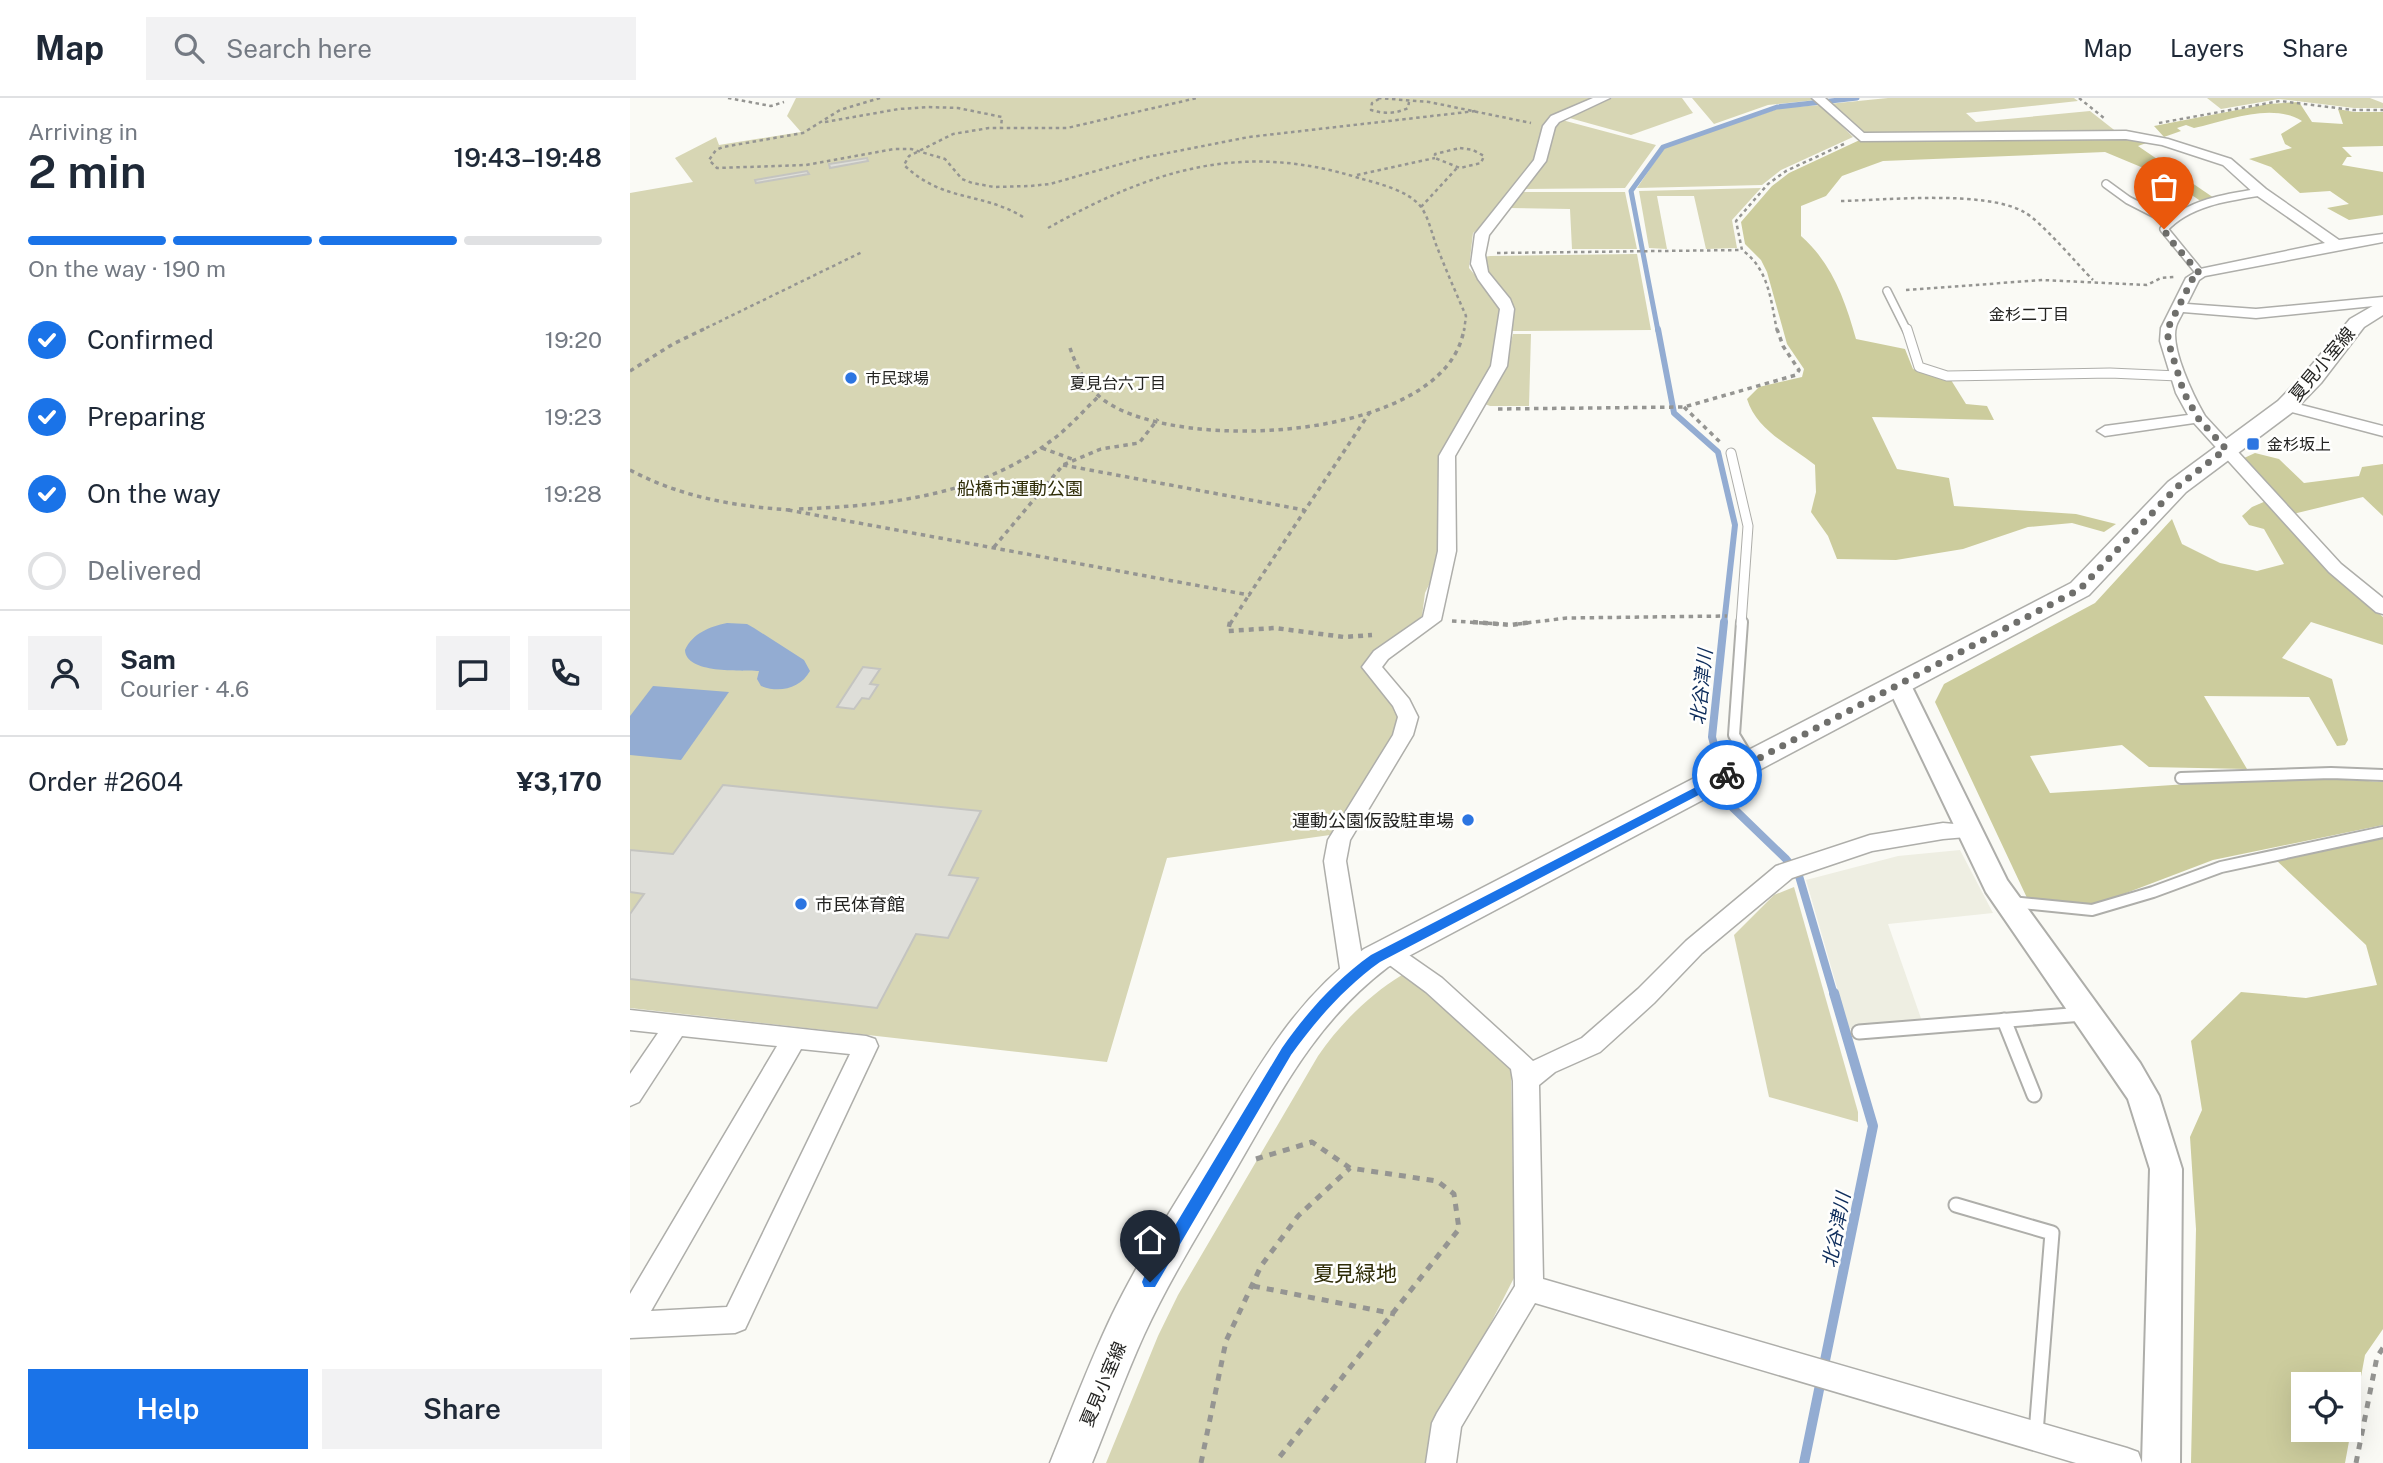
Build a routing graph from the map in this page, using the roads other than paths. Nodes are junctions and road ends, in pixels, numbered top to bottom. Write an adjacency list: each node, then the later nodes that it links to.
1 (1604, 98): 28 (street)
2 (1818, 98): 4 (street)
3 (2106, 184): 5 (lane)
4 (2261, 192): 5 (lane); 7 (street)
5 (2171, 222): 8 (lane)
6 (2383, 238): 7 (street)
7 (2336, 245): 8 (street)
8 (2196, 276): 11 (street)
9 (1887, 291): 12 (lane)
10 (2383, 304): 11 (street); 13 (main road, 夏見小室線)
11 (2180, 307): 12 (street)
12 (2178, 376): 14 (street)
13 (2286, 406): 16 (street); 17 (main road, 夏見小室線)
14 (2198, 418): 15 (street); 17 (street)
15 (2105, 431)
16 (2383, 431)
17 (2226, 449): 19 (street); 20 (main road, 夏見小室線)
18 (1731, 453): 21 (lane)
19 (2383, 608)
20 (1899, 685): 21 (main road, 夏見小室線); 24 (street)
21 (1732, 773): 27 (main road, 夏見小室線)
22 (2383, 775): 23 (lane)
23 (2182, 778)
24 (1970, 831): 26 (street); 35 (street)
25 (2383, 832): 26 (lane)
26 (2008, 902): 29 (street)
27 (1388, 952): 28 (main road, 夏見小室線); 35 (street)
28 (1353, 975): 42 (main road, 夏見小室線)
29 (2086, 1014): 31 (lane); 45 (street)
30 (630, 1020): 32 (street)
31 (2004, 1020): 33 (lane); 36 (lane)
32 (676, 1025): 34 (street); 37 (street)
33 (1859, 1032)
34 (795, 1038): 40 (street); 40 (street)
35 (1526, 1081): 39 (street)
36 (2034, 1094)
37 (630, 1095)
38 (1956, 1205): 41 (lane)
39 (1528, 1288): 41 (street); 43 (street)
40 (630, 1322)
41 (2035, 1436): 44 (street)
42 (1071, 1463)
43 (1441, 1463)
44 (2127, 1463)
45 (2161, 1463)

